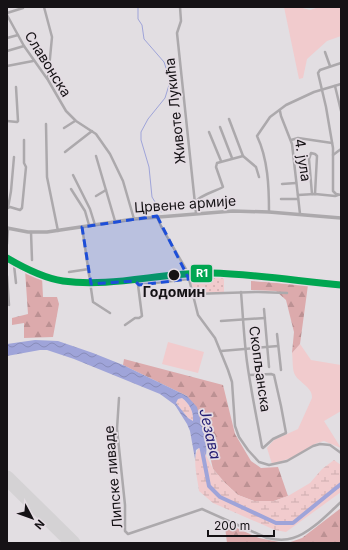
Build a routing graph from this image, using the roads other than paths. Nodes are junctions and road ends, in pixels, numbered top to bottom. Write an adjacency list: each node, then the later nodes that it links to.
1 (44, 7): 15 (street)
2 (180, 7): 54 (street, Животе Лукића)
3 (23, 8): 4 (street)
4 (7, 14): 5 (street, Славонска)
5 (8, 20): 6 (street, Славонска)
6 (18, 35): 7 (street); 8 (street, Славонска)
7 (7, 38)
8 (24, 46): 9 (street); 11 (street, Славонска)
9 (7, 51)
10 (325, 52): 14 (street)
11 (33, 60): 13 (street); 15 (street, Славонска)
12 (341, 63): 14 (street)
13 (7, 66)
14 (330, 66): 19 (street)
15 (48, 80): 24 (street, Славонска)
16 (341, 84): 17 (street)
17 (335, 86): 19 (street); 21 (street)
18 (16, 87): 23 (street)
19 (322, 90): 20 (street); 32 (street)
20 (280, 111): 31 (street, 4. јула); 56 (street)
21 (341, 111)
22 (229, 119): 38 (street)
23 (7, 121)
24 (75, 121): 27 (street); 28 (street, Славонска)
25 (46, 124): 67 (street)
26 (220, 127): 39 (street)
27 (64, 128)
28 (92, 131): 34 (street); 60 (street, Славонска)
29 (209, 132): 40 (street)
30 (24, 140): 55 (street)
31 (291, 140): 32 (street); 43 (street, 4. јула)
32 (332, 143): 35 (street)
33 (341, 149): 35 (street)
34 (65, 152)
35 (333, 155): 47 (street)
36 (14, 156): 55 (street)
37 (96, 156): 46 (street)
38 (243, 156): 39 (street); 42 (street)
39 (232, 158): 40 (street)
40 (221, 161): 54 (street)
41 (73, 175): 63 (street)
42 (259, 177)
43 (296, 183): 44 (street); 52 (street, 4. јула)
44 (282, 184)
45 (71, 189): 64 (street)
46 (106, 190): 50 (street); 62 (street)
47 (334, 192): 49 (street); 51 (street)
48 (314, 194): 48 (street); 51 (street); 52 (street)
49 (339, 195): 51 (street)
50 (96, 196)
51 (332, 196)
52 (298, 197): 53 (street); 58 (street, 4. јула)
53 (281, 200)
54 (195, 202): 57 (street, Животе Лукића)
55 (7, 208)
56 (269, 212): 57 (main road, Црвене армије); 58 (main road, Црвене армије)
57 (196, 213): 59 (main road, Црвене армије)
58 (300, 214): 61 (main road, Црвене армије)
59 (157, 216): 60 (main road, Црвене армије); 75 (street)
60 (134, 218): 62 (main road, Црвене армије)
61 (341, 218)
62 (115, 221): 63 (main road, Црвене армије)
63 (95, 224): 64 (main road, Црвене армије)
64 (89, 225): 65 (main road, Црвене армије)
65 (82, 227): 67 (main road, Црвене армије); 72 (street)
66 (7, 228): 68 (main road, Црвене армије); 69 (street)
67 (58, 231): 68 (main road, Црвене армије)
68 (31, 232): 71 (street)
69 (7, 244)
70 (7, 260): 77 (street)
71 (32, 260)
72 (89, 269): 73 (street); 78 (street)
73 (69, 272)
74 (7, 276): 83 (street)
75 (189, 279): 79 (street); 82 (street)
76 (53, 280): 78 (street)
77 (16, 283)
78 (91, 284): 79 (street); 85 (street)
79 (138, 284): 89 (street)
80 (241, 292): 81 (street); 82 (street); 87 (street, Скопљанска)
81 (287, 293)
82 (192, 294): 94 (street)
83 (9, 305)
84 (264, 310): 86 (street)
85 (110, 313)
86 (265, 318): 87 (street); 92 (street)
87 (243, 319): 88 (street); 93 (street, Скопљанска)
88 (221, 321)
89 (125, 325)
90 (277, 334): 91 (street)
91 (278, 346): 92 (street); 96 (street)
92 (267, 347): 93 (street); 95 (street)
93 (246, 349): 94 (street); 97 (street, Скопљанска)
94 (221, 351): 99 (street)
95 (269, 367)
96 (281, 370)
97 (249, 375): 97 (street, Скопљанска)
98 (119, 398): 100 (street, Липске ливаде)
99 (341, 453)
100 (341, 502)

